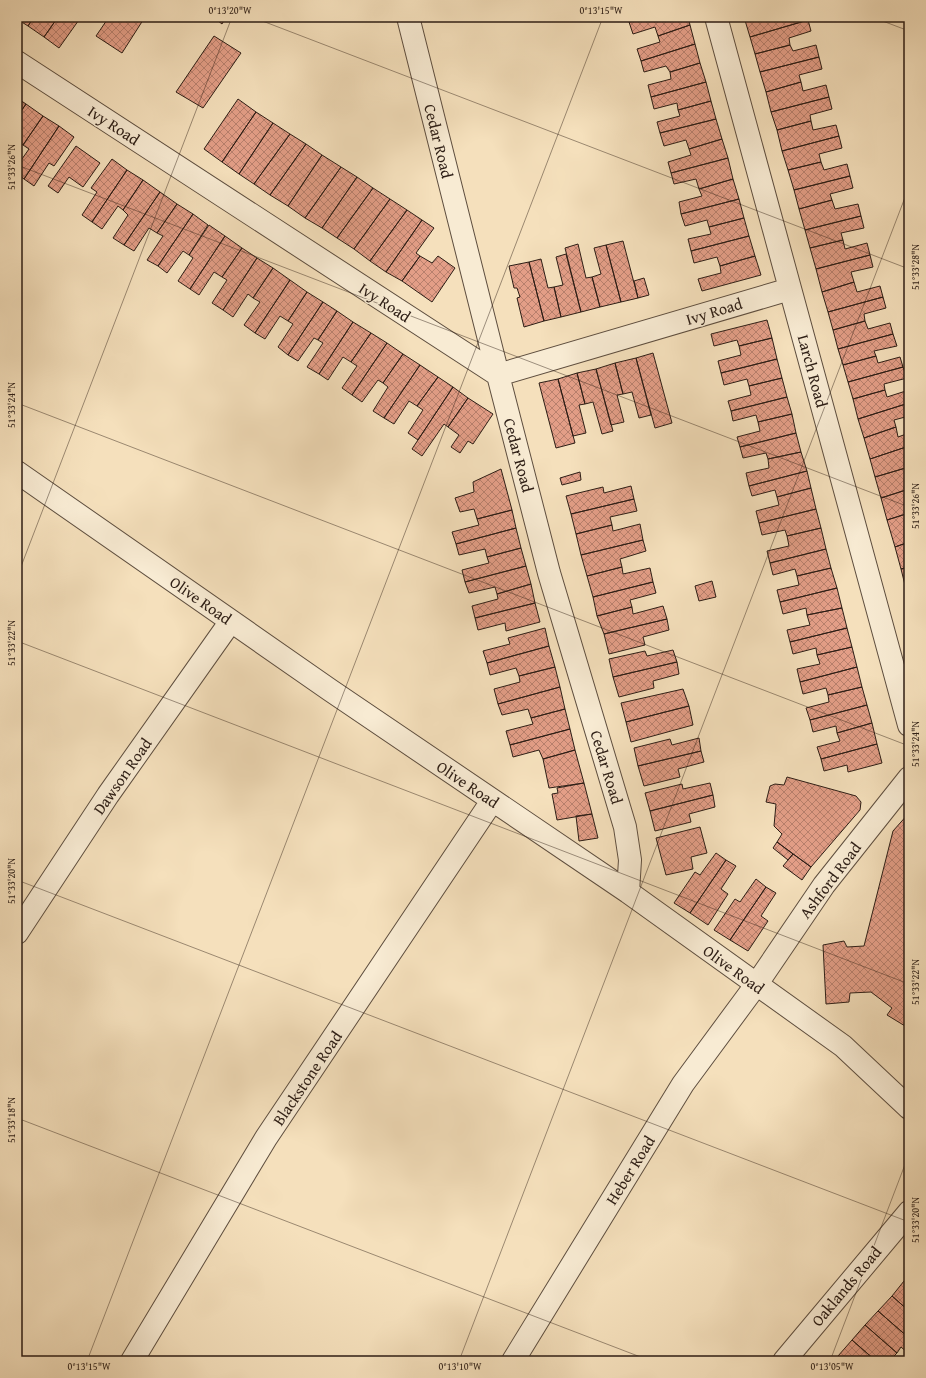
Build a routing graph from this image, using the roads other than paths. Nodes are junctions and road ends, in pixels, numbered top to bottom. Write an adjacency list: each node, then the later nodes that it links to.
1 (408, 17): 5 (street, Cedar Road)
2 (716, 17): 4 (street, Larch Road)
3 (17, 62): 5 (street, Ivy Road)
4 (790, 289): 5 (street, Ivy Road); 8 (street, Larch Road)
5 (498, 375): 11 (street, Cedar Road)
6 (17, 472): 7 (street, Olive Road)
7 (231, 620): 10 (street, Olive Road); 12 (street, Dawson Road)
8 (909, 725)
9 (909, 778): 13 (street, Ashford Road)
10 (492, 801): 11 (street, Olive Road); 16 (street, Blackstone Road)
11 (628, 892): 13 (street, Olive Road)
12 (17, 933)
13 (756, 985): 14 (street, Olive Road); 17 (street, Heber Road)
14 (909, 1108)
15 (909, 1212): 18 (street, Oaklands Road)
16 (132, 1361)
17 (513, 1361)
18 (784, 1361)

